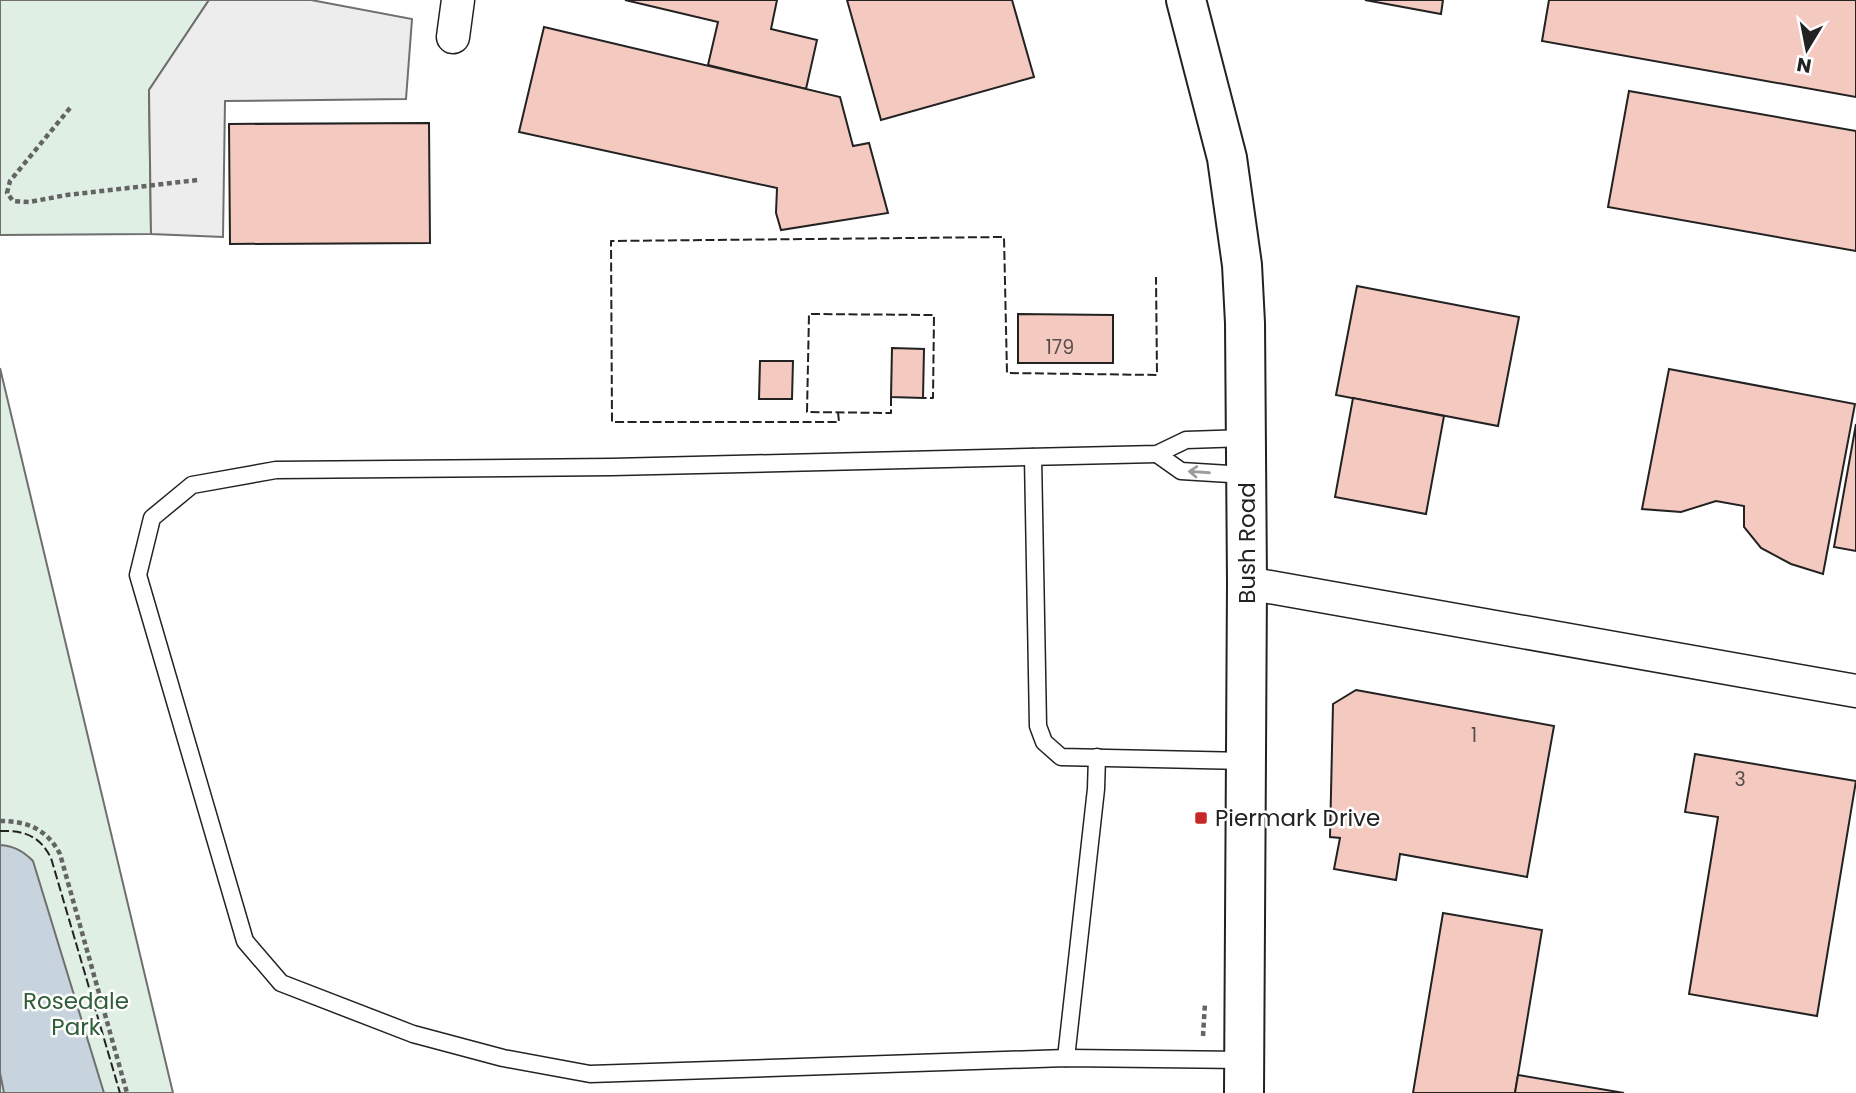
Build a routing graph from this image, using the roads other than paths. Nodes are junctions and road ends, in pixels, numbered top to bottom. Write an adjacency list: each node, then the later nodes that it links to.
1 (458, 0): 3 (street)
2 (1186, 0): 6 (main road, Bush Road)
3 (453, 37)
4 (1157, 454): 5 (lane); 6 (lane); 6 (lane, one-way to 4)
5 (1033, 457): 9 (lane); 11 (lane)
6 (1246, 457): 7 (main road, Bush Road)
7 (1247, 583): 8 (street); 10 (main road, Bush Road)
8 (1856, 691)
9 (1097, 757): 10 (lane); 11 (lane)
10 (1246, 761): 12 (main road, Bush Road)
11 (1066, 1058): 12 (lane)
12 (1244, 1077)

